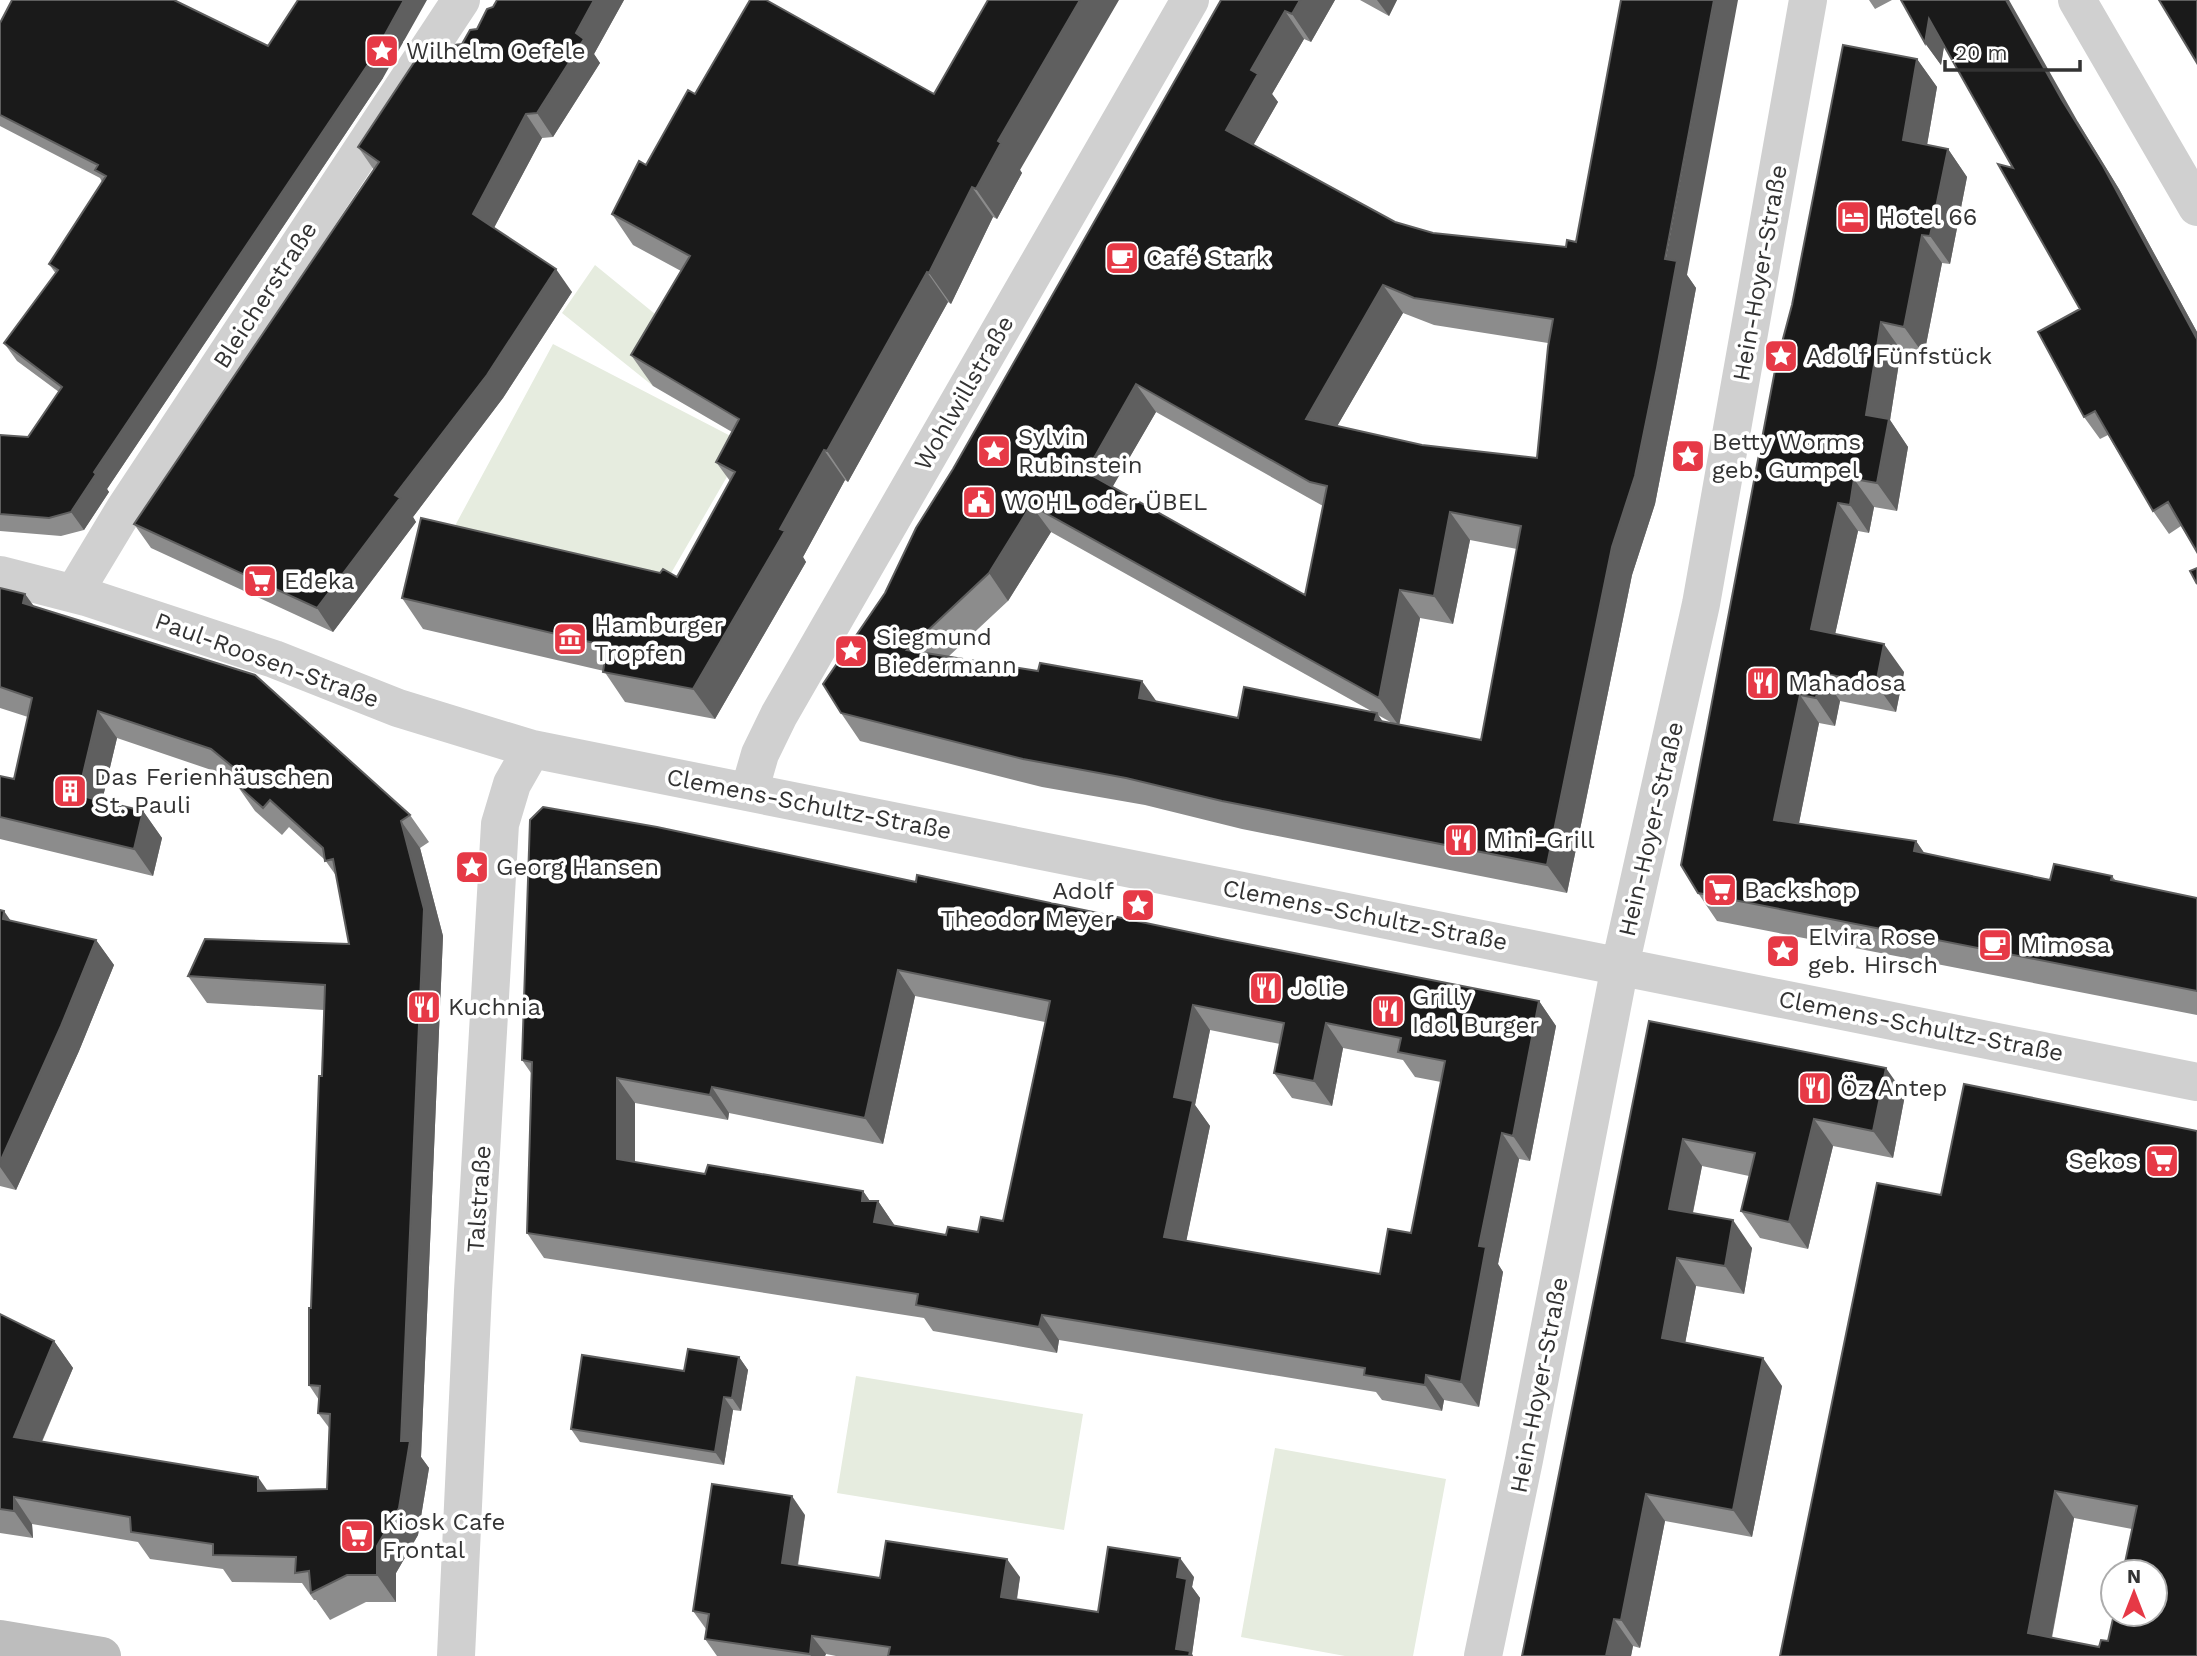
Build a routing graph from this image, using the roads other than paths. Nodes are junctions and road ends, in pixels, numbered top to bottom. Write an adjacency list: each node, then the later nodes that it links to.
1 (461, 0): 7 (street, Bleicherstraße)
2 (1190, 0): 9 (street, Wohlwillstraße)
3 (1808, 0): 10 (street, Hein-Hoyer-Straße)
4 (2077, 0): 5 (street)
5 (2197, 206)
6 (0, 575): 7 (street, Paul-Roosen-Straße)
7 (74, 593): 8 (street, Paul-Roosen-Straße)
8 (532, 749): 9 (street, Clemens-Schultz-Straße); 14 (street, Talstraße)
9 (749, 792): 10 (street, Clemens-Schultz-Straße)
10 (1620, 966): 11 (street, Clemens-Schultz-Straße); 15 (street, Hein-Hoyer-Straße)
11 (2197, 1082)
12 (0, 1639): 13 (main road)
13 (102, 1656)
14 (456, 1656)
15 (1483, 1656)

